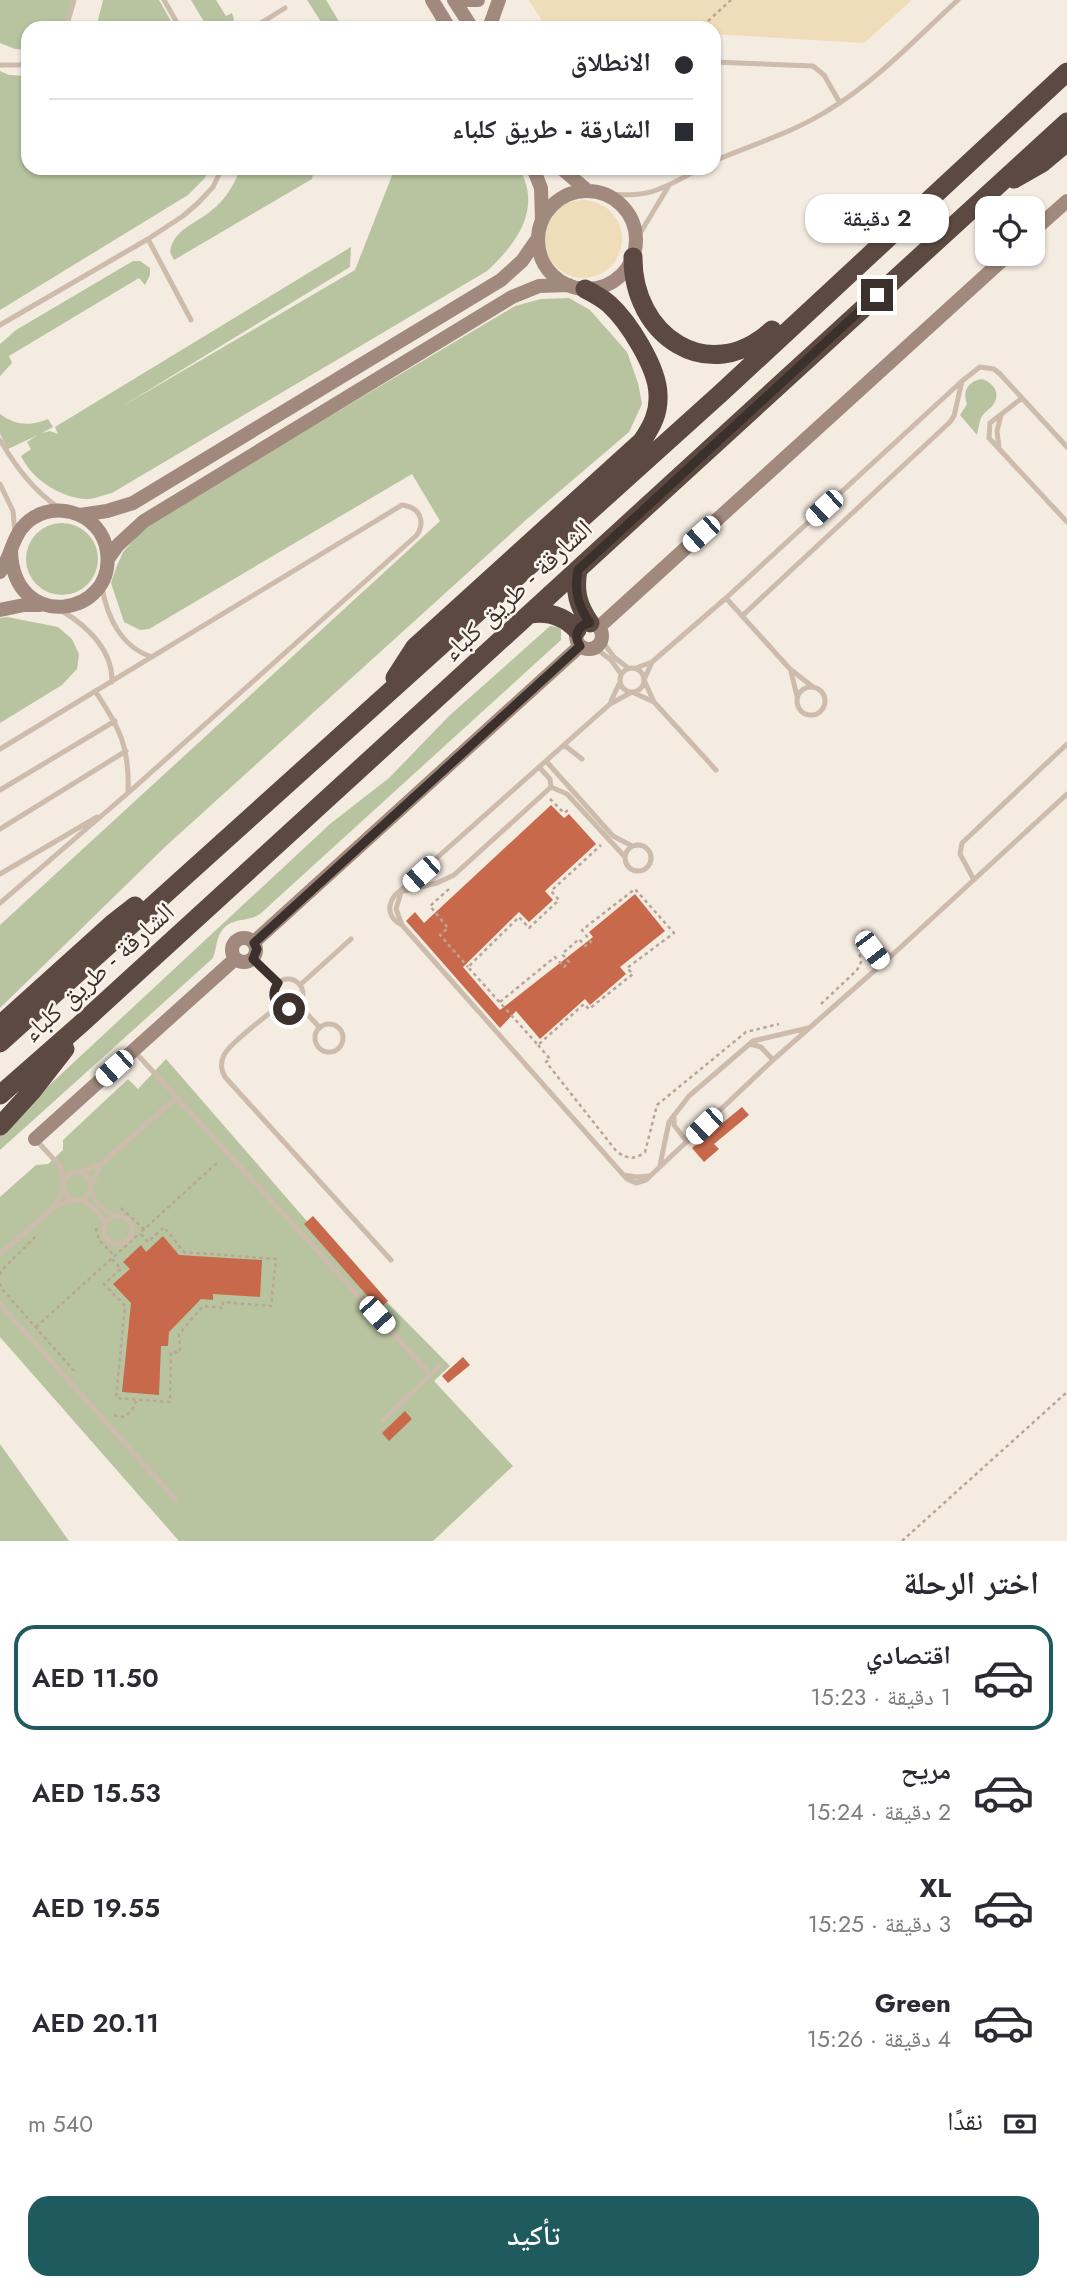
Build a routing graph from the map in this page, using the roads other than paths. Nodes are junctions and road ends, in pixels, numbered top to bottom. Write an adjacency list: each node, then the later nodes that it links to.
1 (74, 0): 10 (lane)
2 (163, 0): 11 (lane)
3 (432, 0): 13 (street)
4 (454, 0): 14 (street)
5 (463, 0): 6 (street)
6 (478, 0)
7 (499, 0): 15 (street)
8 (958, 0): 21 (lane)
9 (285, 8): 12 (lane)
10 (68, 21)
11 (176, 21)
12 (264, 21)
13 (445, 21)
14 (468, 21)
15 (492, 21)
16 (721, 62): 21 (lane)
17 (21, 64): 18 (lane)
18 (0, 65)
19 (1067, 72): 20 (highway, الشارقة - طريق كلباء)
20 (1052, 86): 38 (highway); 75 (highway, الشارقة - طريق كلباء)
21 (840, 103): 24 (lane)
22 (1067, 122): 29 (highway, الشارقة - طريق كلباء)
23 (1067, 142): 29 (highway)
24 (721, 158)
25 (219, 175): 37 (lane)
26 (536, 175): 35 (street)
27 (570, 175): 31 (street)
28 (689, 175): 30 (lane)
29 (997, 185): 53 (highway, الشارقة - طريق كلباء)
30 (668, 187): 32 (lane); 38 (lane)
31 (589, 191): 32 (street); 35 (street)
32 (606, 194): 38 (street)
33 (1067, 201): 34 (street)
34 (1045, 220)
35 (542, 221): 36 (street)
36 (538, 238): 40 (street); 49 (street)
37 (148, 239): 41 (lane); 42 (lane)
38 (634, 249): 40 (street)
39 (996, 266): 61 (street)
40 (577, 287): 52 (street); 75 (highway)
41 (191, 320)
42 (0, 325)
43 (962, 381): 44 (lane); 56 (lane); 60 (lane)
44 (1022, 397): 46 (lane); 50 (lane)
45 (0, 440): 48 (lane)
46 (1067, 447)
47 (0, 484): 51 (lane)
48 (61, 510): 49 (street); 51 (street)
49 (80, 515): 52 (street)
50 (1067, 522)
51 (13, 546): 54 (street); 57 (street)
52 (108, 559): 55 (street)
53 (578, 570): 59 (highway, الشارقة - طريق كلباء); 61 (highway)
54 (0, 572)
55 (102, 583): 57 (street); 62 (lane)
56 (726, 598): 60 (lane); 64 (lane)
57 (50, 607): 58 (street); 70 (lane)
58 (0, 610)
59 (530, 614): 61 (highway); 111 (highway, الشارقة - طريق كلباء)
60 (742, 615): 67 (lane)
61 (591, 636): 63 (lane); 63 (lane); 102 (street)
62 (152, 657): 70 (lane); 90 (lane)
63 (613, 659): 65 (lane); 68 (lane)
64 (652, 662): 66 (lane); 69 (lane)
65 (628, 668): 66 (lane); 68 (lane)
66 (636, 668): 69 (lane)
67 (790, 669): 72 (lane); 76 (lane)
68 (621, 674): 71 (lane)
69 (644, 680): 74 (lane); 77 (lane)
70 (112, 682): 73 (lane)
71 (620, 682): 74 (lane); 78 (lane)
72 (813, 687): 76 (lane); 76 (lane)
73 (95, 691): 79 (lane); 82 (lane)
74 (632, 692): 77 (lane); 78 (lane)
75 (387, 693): 96 (highway, الشارقة - طريق كلباء)
76 (797, 696)
77 (654, 702): 87 (lane)
78 (610, 704): 81 (lane)
79 (115, 721): 83 (lane); 89 (lane)
80 (1067, 744): 98 (lane)
81 (564, 745): 84 (lane); 85 (lane)
82 (0, 749)
83 (126, 751): 90 (lane); 93 (lane)
84 (582, 759)
85 (546, 761): 86 (lane); 94 (lane)
86 (539, 767): 88 (lane); 99 (lane)
87 (716, 771)
88 (551, 787): 95 (lane); 99 (lane)
89 (0, 790)
90 (128, 793): 92 (lane)
91 (1067, 794): 98 (lane)
92 (109, 810): 97 (lane); 100 (lane)
93 (0, 830)
94 (632, 846): 95 (lane); 95 (lane)
95 (625, 857)
96 (195, 868): 112 (highway); 115 (highway, الشارقة - طريق كلباء)
97 (0, 874)
98 (974, 880): 103 (lane)
99 (401, 892): 127 (lane)
100 (0, 903)
101 (351, 939): 108 (lane)
102 (254, 943): 104 (street); 105 (street)
103 (890, 957): 106 (lane); 106 (lane)
104 (235, 959): 105 (street); 117 (street)
105 (253, 959): 107 (lane)
106 (882, 964): 113 (lane)
107 (278, 983): 108 (lane); 110 (lane)
108 (300, 985): 109 (lane)
109 (299, 1005): 110 (lane); 114 (lane)
110 (279, 1006): 137 (lane)
111 (83, 1022): 119 (highway, الشارقة - طريق كلباء); 122 (highway)
112 (0, 1025)
113 (811, 1027): 116 (lane); 118 (lane)
114 (320, 1028): 114 (lane)
115 (0, 1043)
116 (750, 1044): 118 (lane); 121 (lane)
117 (134, 1051): 120 (lane); 123 (street)
118 (773, 1060): 124 (lane)
119 (0, 1095)
120 (177, 1097): 125 (lane); 140 (lane)
121 (675, 1112): 124 (lane); 127 (lane)
122 (0, 1126)
123 (35, 1139): 126 (lane)
124 (687, 1142): 127 (lane)
125 (102, 1163): 128 (lane); 130 (lane)
126 (60, 1166): 128 (lane); 129 (lane)
127 (659, 1167)
128 (80, 1172): 129 (lane); 130 (lane)
129 (63, 1187): 131 (lane); 133 (lane)
130 (92, 1187): 132 (lane); 134 (lane)
131 (73, 1199): 132 (lane); 133 (lane)
132 (80, 1200): 135 (lane)
133 (53, 1208): 136 (lane)
134 (116, 1216): 135 (lane); 135 (lane)
135 (105, 1224)
136 (0, 1254)
137 (391, 1260)
138 (0, 1304): 142 (lane)
139 (440, 1366): 140 (lane)
140 (431, 1375): 141 (lane)
141 (383, 1420)
142 (176, 1500)

